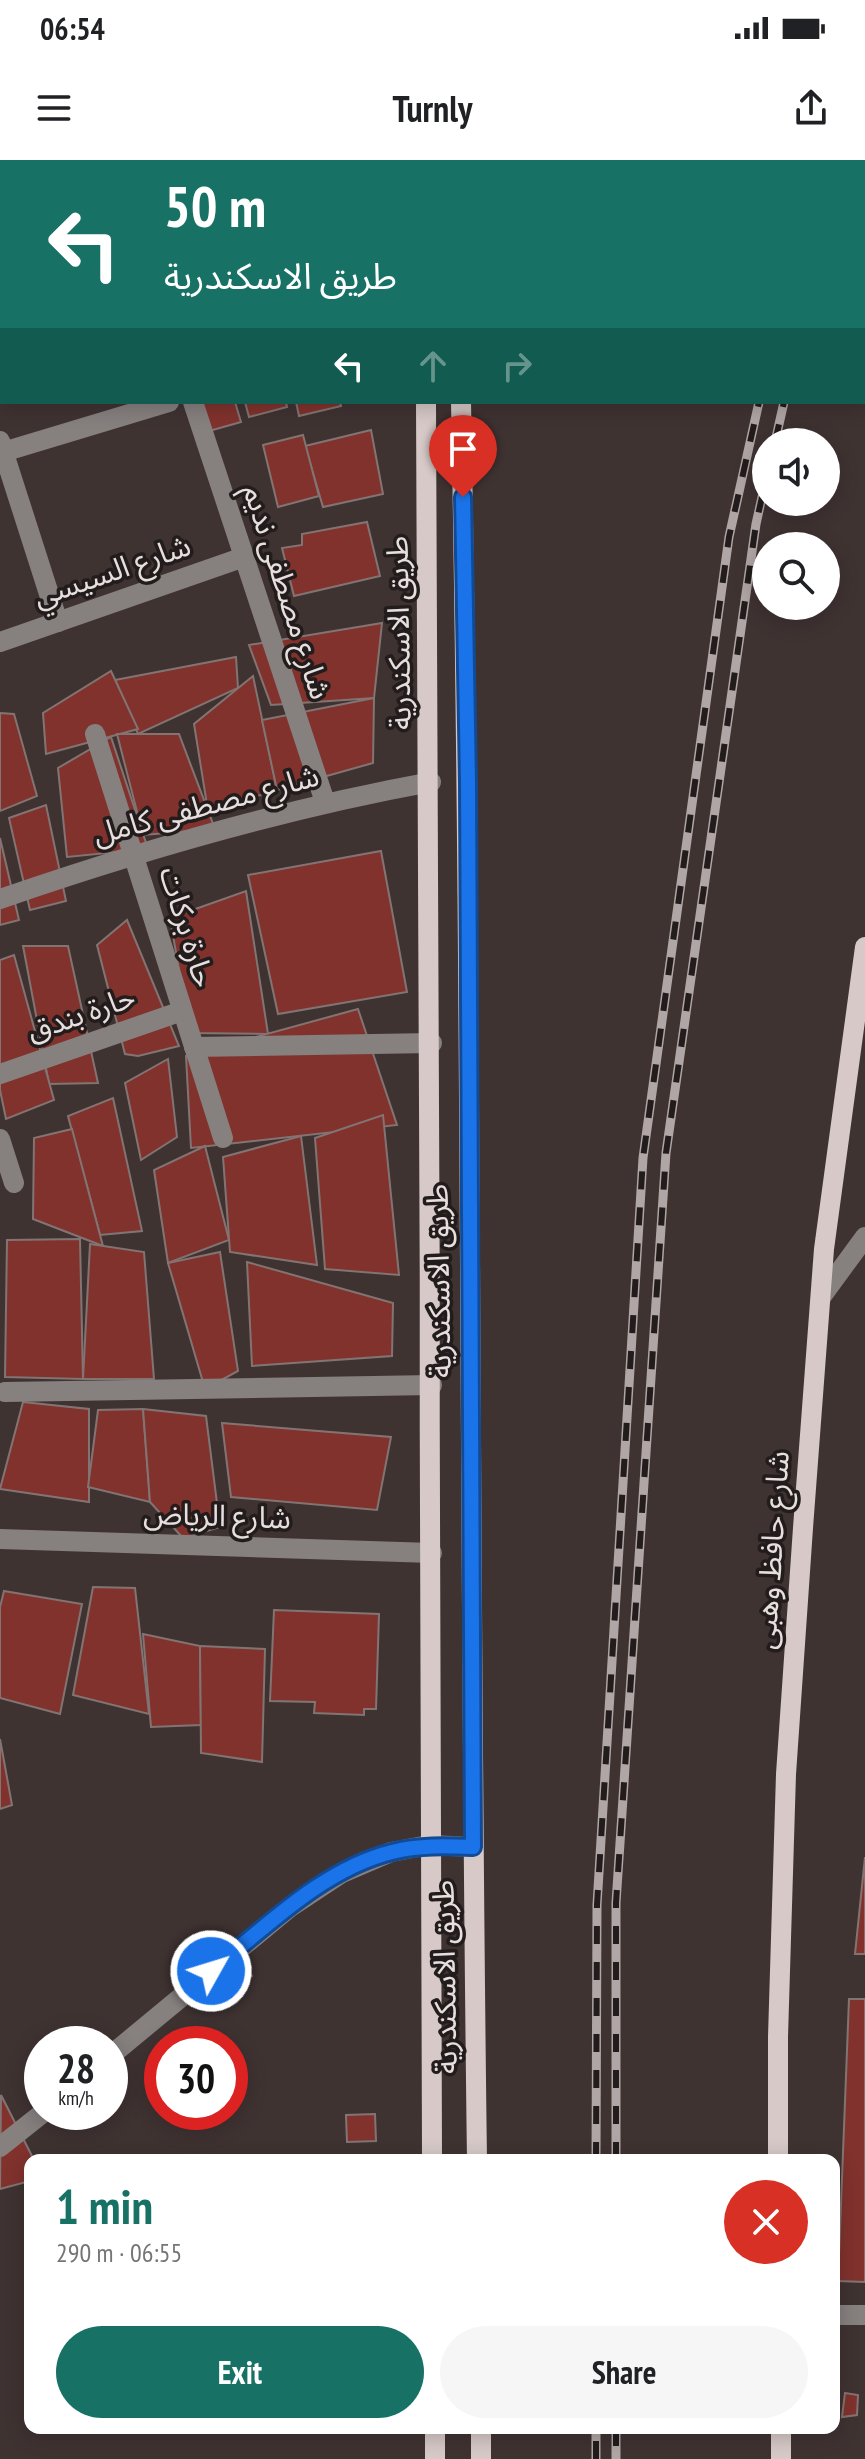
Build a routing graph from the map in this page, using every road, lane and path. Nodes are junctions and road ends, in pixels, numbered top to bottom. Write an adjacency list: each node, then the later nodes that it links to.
1 (162, 404): 5 (street)
2 (194, 404): 6 (street, شارع مصطفى نديم)
3 (426, 404): 10 (main road, طريق الاسكندرية)
4 (461, 404): 29 (main road, طريق الاسكندرية)
5 (1, 449): 7 (street)
6 (244, 557): 7 (street, شارع السيسي); 11 (street, شارع مصطفى نديم)
7 (58, 622): 8 (street, شارع السيسي)
8 (0, 642)
9 (95, 734): 12 (street, حارة بركات)
10 (431, 782): 11 (street, شارع مصطفى كامل); 16 (main road, طريق الاسكندرية)
11 (325, 802): 12 (street, شارع مصطفى كامل)
12 (133, 853): 13 (street, شارع مصطفى كامل); 15 (street, حارة بركات)
13 (0, 899)
14 (865, 947): 23 (main road, شارع حافظ وهبى)
15 (182, 1011): 17 (street, حارة بركات); 18 (street, حارة بندق)
16 (432, 1043): 17 (street); 24 (main road, طريق الاسكندرية)
17 (194, 1047): 19 (street, حارة بركات)
18 (0, 1074)
19 (223, 1138)
20 (0, 1139): 21 (street)
21 (14, 1183)
22 (865, 1237): 23 (street)
23 (821, 1297): 35 (main road, شارع حافظ وهبى)
24 (432, 1385): 25 (street); 27 (main road, طريق الاسكندرية)
25 (5, 1392)
26 (0, 1539): 27 (street, شارع الرياض)
27 (432, 1553): 28 (main road, طريق الاسكندرية)
28 (429, 1845): 29 (street); 30 (street); 33 (main road, طريق الاسكندرية)
29 (473, 1847): 34 (main road, طريق الاسكندرية)
30 (128, 2041)
31 (24, 2128): 32 (street)
32 (0, 2147)
33 (432, 2154)
34 (477, 2154)
35 (778, 2154)
36 (840, 2315): 37 (street)
37 (865, 2315)
38 (435, 2434): 41 (main road)
39 (481, 2434): 42 (main road)
40 (781, 2434): 43 (main road)
41 (435, 2459)
42 (481, 2459)
43 (781, 2459)

